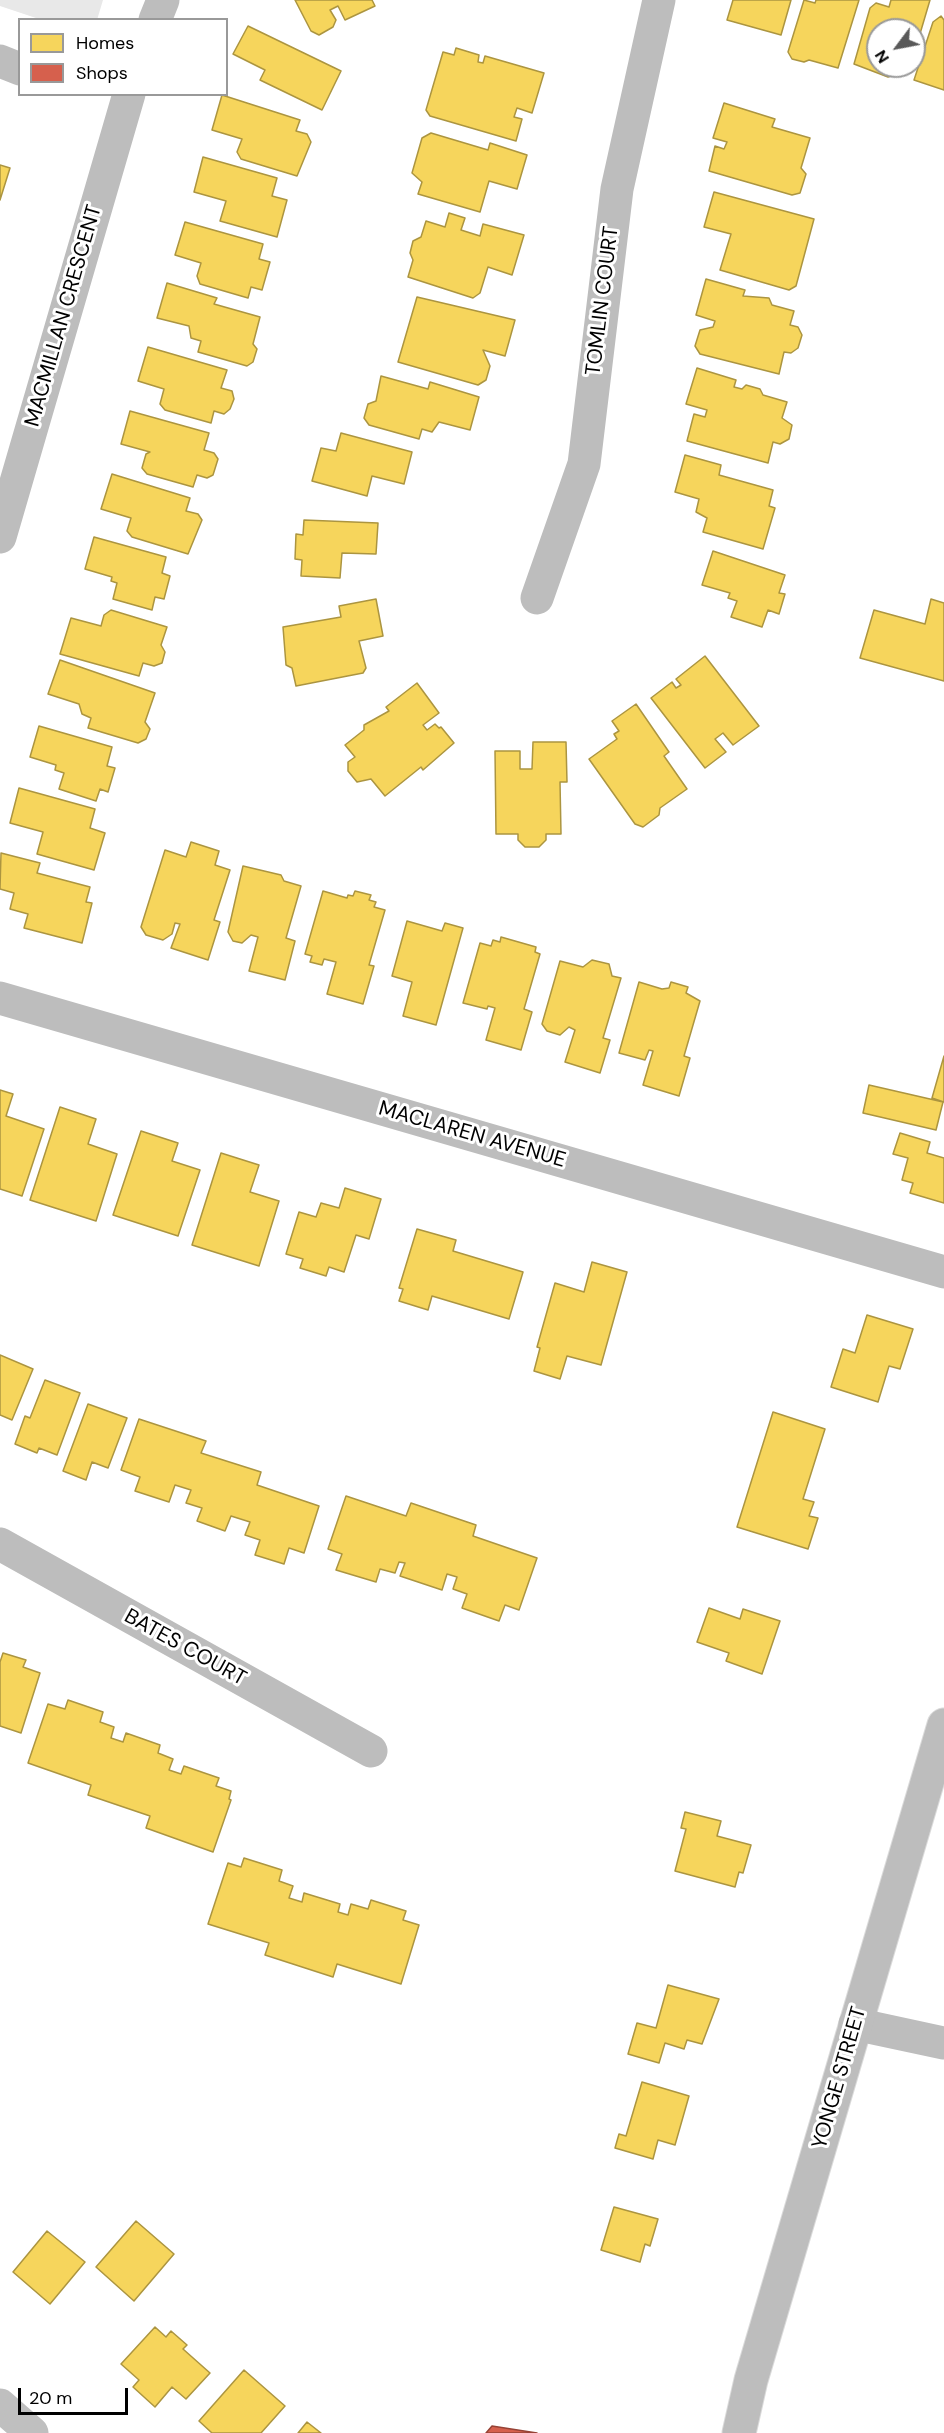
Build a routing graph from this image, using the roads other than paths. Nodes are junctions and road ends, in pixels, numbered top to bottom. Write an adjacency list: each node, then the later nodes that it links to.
1 (162, 0): 3 (street)
2 (659, 0): 8 (street, TOMLIN COURT)
3 (156, 18)
4 (0, 61): 5 (street)
5 (18, 68)
6 (128, 96): 7 (street, MACMILLAN CRESCENT)
7 (0, 537)
8 (537, 598)
9 (0, 998): 10 (street, MACLAREN AVENUE)
10 (944, 1272)
11 (0, 1544): 13 (street, BATES COURT)
12 (944, 1725): 14 (street, YONGE STREET)
13 (371, 1751)
14 (855, 2024): 15 (street); 18 (street, YONGE STREET)
15 (944, 2043)
16 (0, 2405): 17 (street)
17 (32, 2433)
18 (739, 2433)

